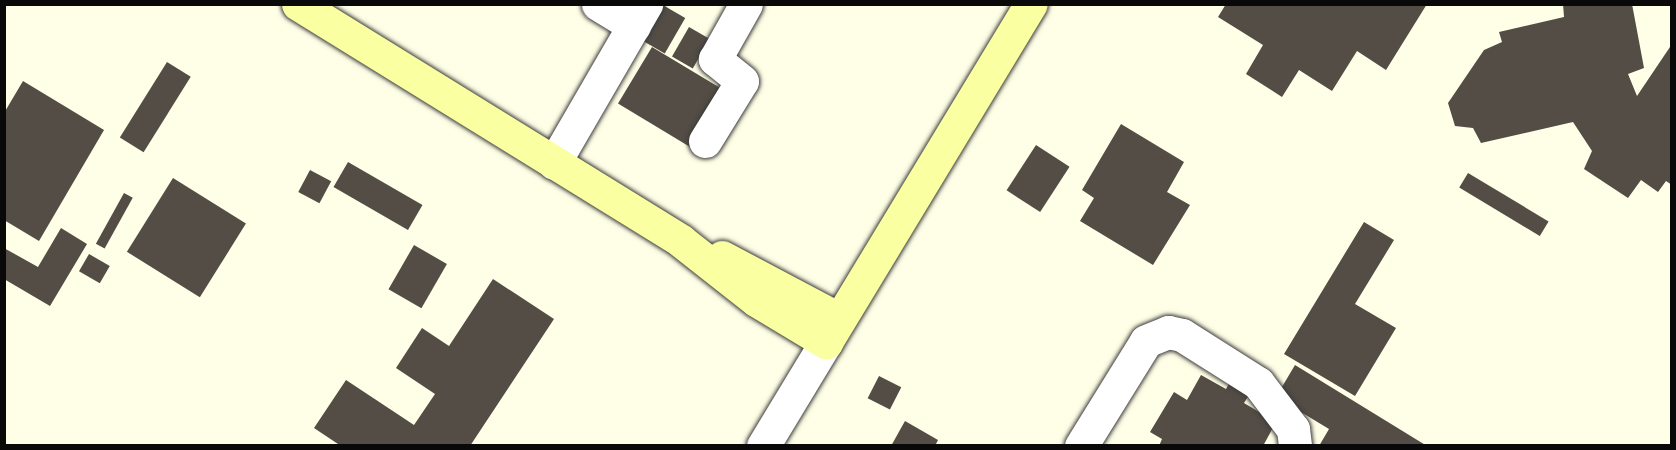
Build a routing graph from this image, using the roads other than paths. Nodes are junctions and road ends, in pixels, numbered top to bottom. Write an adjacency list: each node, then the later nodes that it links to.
1 (298, 4): 7 (street)
2 (598, 4): 5 (street)
3 (746, 4): 6 (street)
4 (1031, 4): 8 (street)
5 (640, 15): 7 (street)
6 (705, 141)
7 (554, 163): 8 (street)
8 (833, 330): 9 (street)
9 (763, 446)
10 (1081, 446): 11 (street)
11 (1295, 446)

